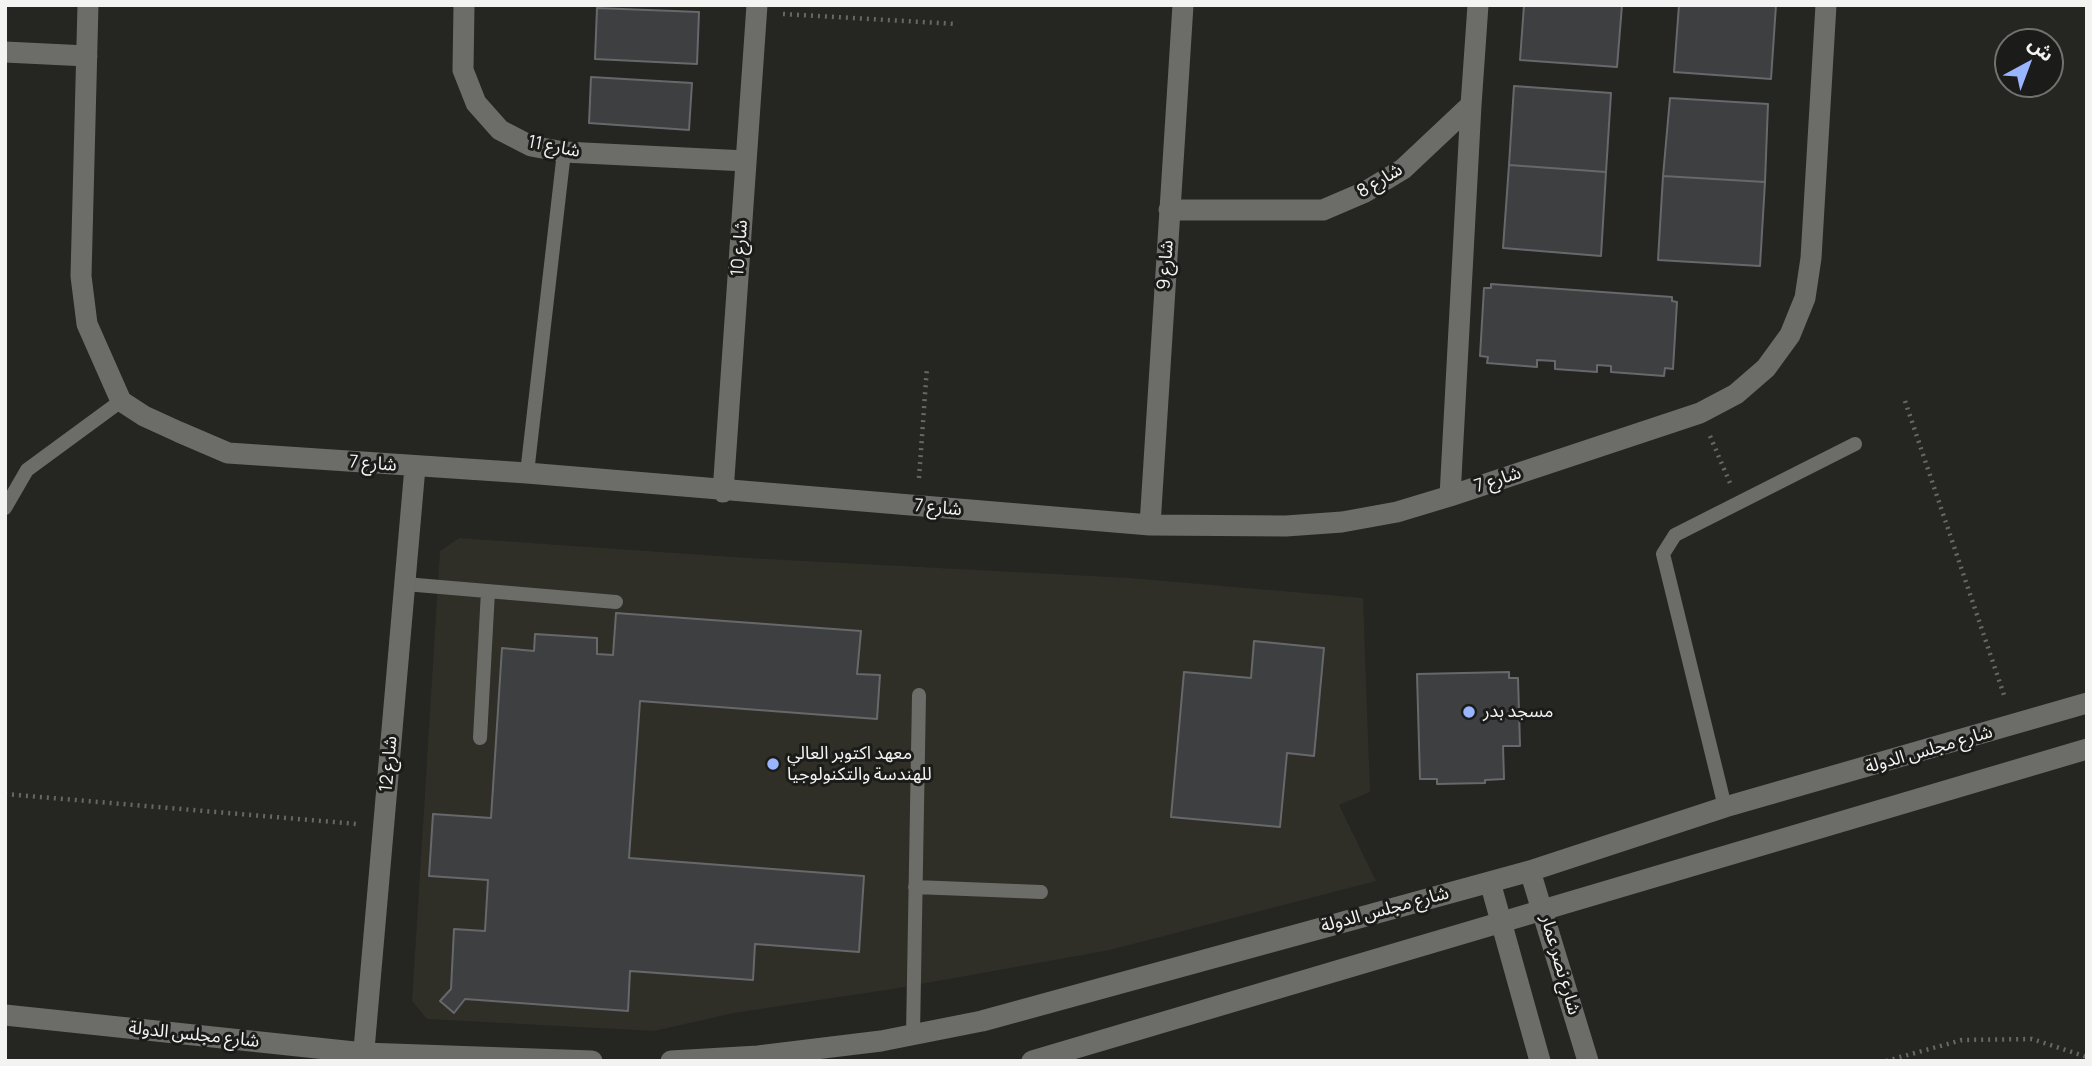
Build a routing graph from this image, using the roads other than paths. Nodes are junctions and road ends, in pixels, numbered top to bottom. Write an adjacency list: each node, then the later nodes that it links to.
1 (88, 5): 8 (street)
2 (464, 5): 10 (street, شارع 11)
3 (1183, 5): 12 (street, شارع 9)
4 (1478, 5): 9 (street)
5 (1826, 5): 18 (street, شارع 7)
6 (757, 9): 11 (street, شارع 10)
7 (5, 52): 8 (street)
8 (87, 56): 13 (street)
9 (1471, 105): 12 (street, شارع 8); 18 (street)
10 (564, 152): 11 (street, شارع 11); 16 (lane)
11 (746, 161): 17 (street, شارع 10)
12 (1169, 209): 20 (street, شارع 9)
13 (121, 401): 15 (street, شارع 7); 19 (lane)
14 (1855, 444): 28 (lane)
15 (415, 467): 16 (street, شارع 7); 21 (street, شارع 12)
16 (527, 473): 17 (street, شارع 7)
17 (723, 492): 20 (street, شارع 7)
18 (1450, 496): 20 (street, شارع 7)
19 (5, 508)
20 (1150, 525)
21 (405, 584): 22 (lane); 37 (street, شارع 12)
22 (488, 591): 23 (lane); 26 (lane)
23 (616, 602)
24 (919, 695): 31 (lane)
25 (2087, 704): 28 (street, شارع مجلس الدولة)
26 (480, 738)
27 (2087, 749): 33 (street)
28 (1725, 807): 29 (street, شارع مجلس الدولة)
29 (1530, 871): 30 (street, شارع مجلس الدولة); 33 (street, شارع نصر عمار)
30 (1490, 882): 34 (street); 36 (street, شارع مجلس الدولة)
31 (915, 887): 32 (lane); 36 (lane)
32 (1041, 892)
33 (1544, 910): 34 (street); 42 (street, شارع نصر عمار)
34 (1503, 923): 40 (street); 41 (street)
35 (5, 1015): 37 (street, شارع مجلس الدولة)
36 (913, 1034): 39 (street, شارع مجلس الدولة)
37 (363, 1057): 38 (street, شارع مجلس الدولة)
38 (592, 1061)
39 (671, 1061)
40 (1032, 1061)
41 (1540, 1061)
42 (1588, 1061)

